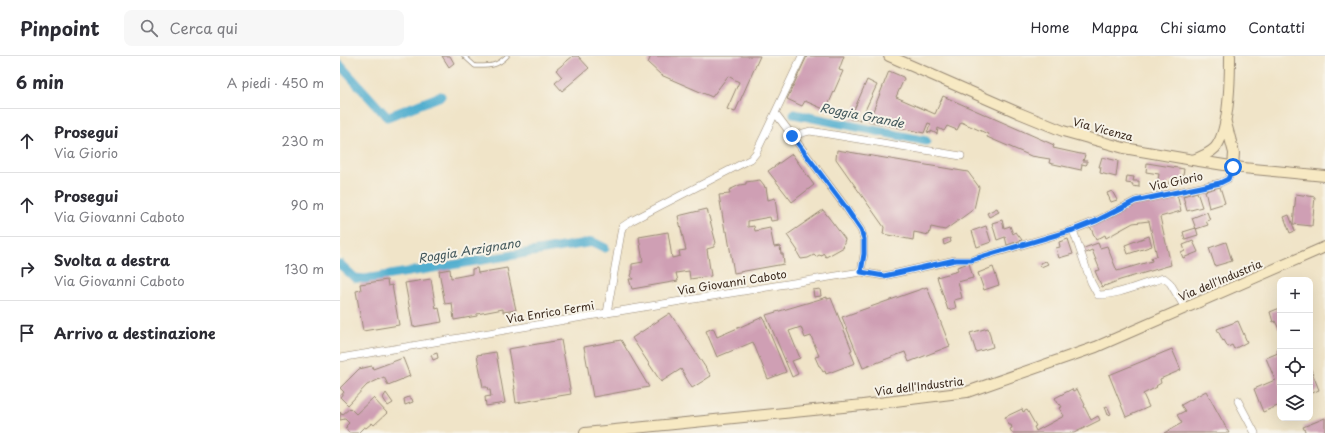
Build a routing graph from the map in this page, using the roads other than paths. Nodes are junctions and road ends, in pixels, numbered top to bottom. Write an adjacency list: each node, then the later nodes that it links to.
1 (464, 56): 2 (lane)
2 (507, 56)
3 (802, 56): 6 (street, Via Enrico Fermi)
4 (889, 56): 11 (main road, Via Vicenza)
5 (1230, 56): 7 (main road)
6 (776, 114): 8 (street); 20 (street, Via Enrico Fermi)
7 (1226, 123): 9 (main road); 13 (main road)
8 (792, 136): 10 (street); 18 (street)
9 (1215, 147): 11 (main road); 12 (main road)
10 (961, 156)
11 (1193, 160): 12 (main road, Via Vicenza)
12 (1216, 164): 13 (main road, Via Vicenza)
13 (1233, 167): 14 (main road, Via Vicenza); 15 (street, Via Giorio)
14 (1325, 176)
15 (1073, 230): 17 (street, Via Giorio); 19 (street)
16 (1325, 247): 19 (main road, Via dell'Industria)
17 (971, 260): 18 (street, Via Giovanni Caboto)
18 (861, 272): 20 (street, Via Giovanni Caboto)
19 (1185, 308): 23 (main road, Via dell'Industria)
20 (607, 314): 21 (street, Via Enrico Fermi)
21 (340, 358)
22 (1238, 401): 24 (street)
23 (585, 433)
24 (1255, 433)

